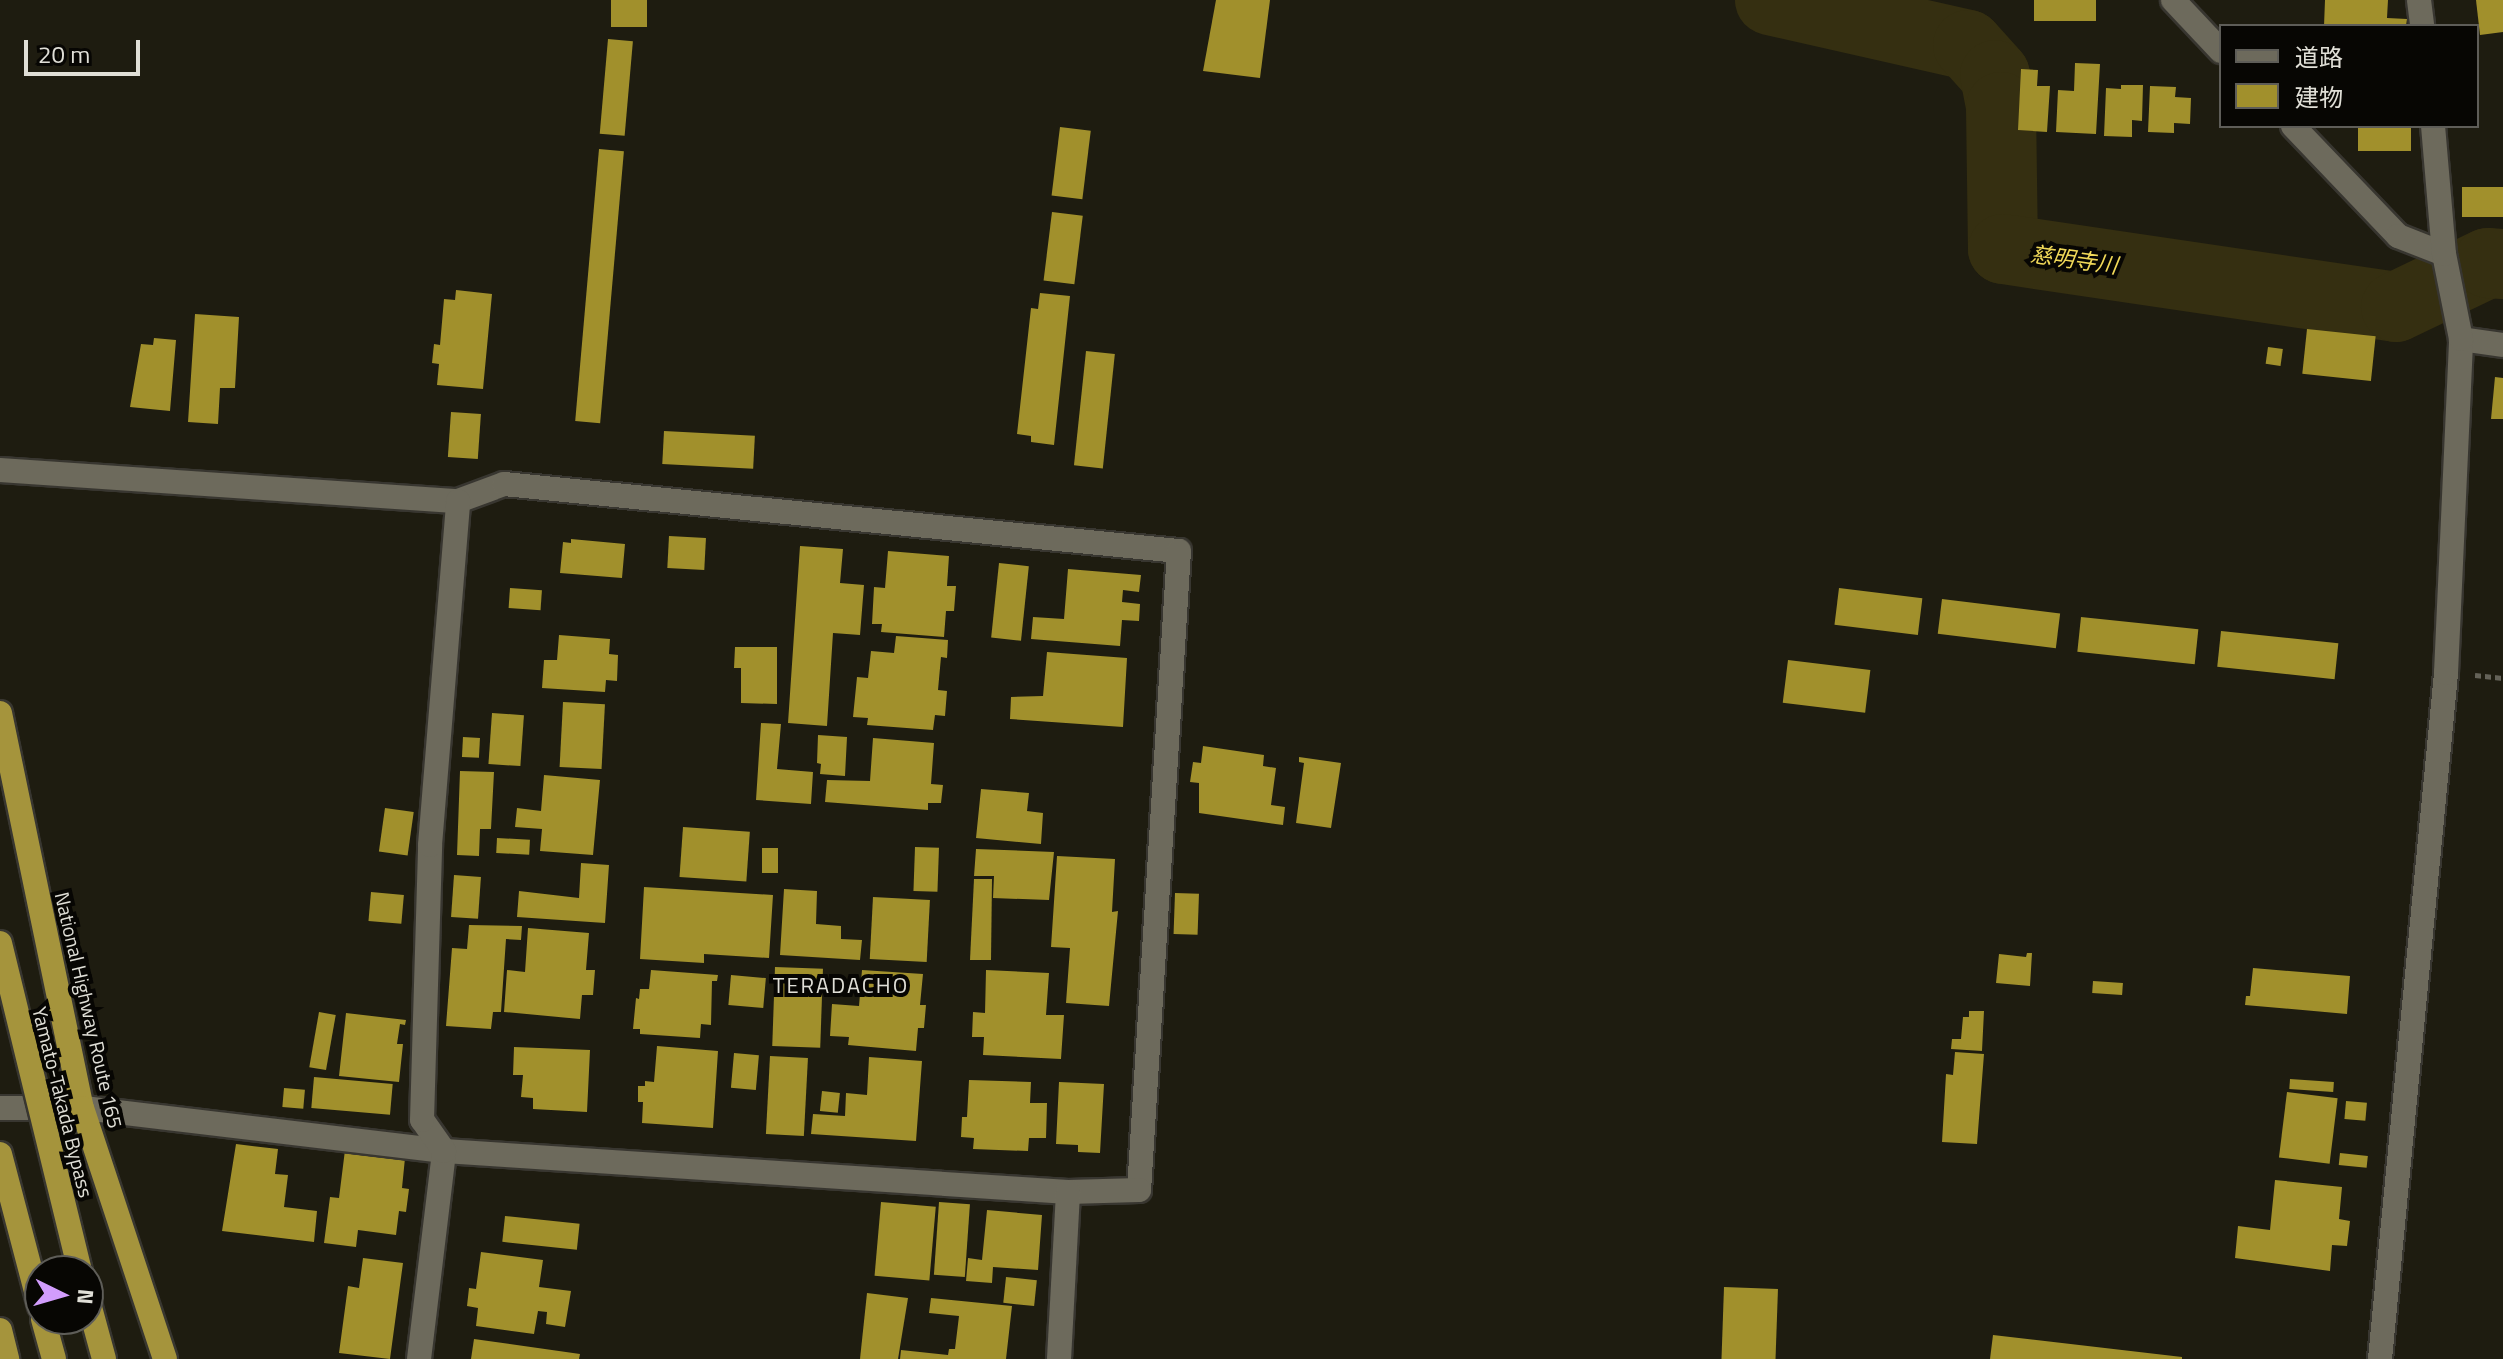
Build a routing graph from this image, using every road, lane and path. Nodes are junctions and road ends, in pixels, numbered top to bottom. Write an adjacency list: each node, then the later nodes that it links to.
1 (2173, 0): 4 (street)
2 (2419, 0): 3 (street)
3 (2422, 24)
4 (2219, 49)
5 (2295, 128): 7 (street)
6 (2433, 128): 7 (street)
7 (2444, 254): 8 (street)
8 (2461, 339): 9 (street); 30 (street)
9 (2503, 345)
10 (0, 470): 11 (street)
11 (458, 501): 16 (street); 18 (street)
12 (0, 713): 15 (highway, National Highway Route 165)
13 (0, 943): 20 (highway, Yamato-Takada Bypass, bridge)
14 (0, 1108): 15 (street)
15 (82, 1108): 16 (street); 27 (highway, National Highway Route 165)
16 (444, 1151): 18 (street); 28 (street)
17 (0, 1154): 19 (highway)
18 (1068, 1192): 29 (street)
19 (27, 1255)
20 (76, 1255)
21 (0, 1330): 24 (highway)
22 (47, 1335): 25 (highway)
23 (97, 1335): 26 (highway)
24 (7, 1359)
25 (54, 1359)
26 (104, 1359)
27 (165, 1359)
28 (419, 1359)
29 (1059, 1359)
30 (2380, 1359)

